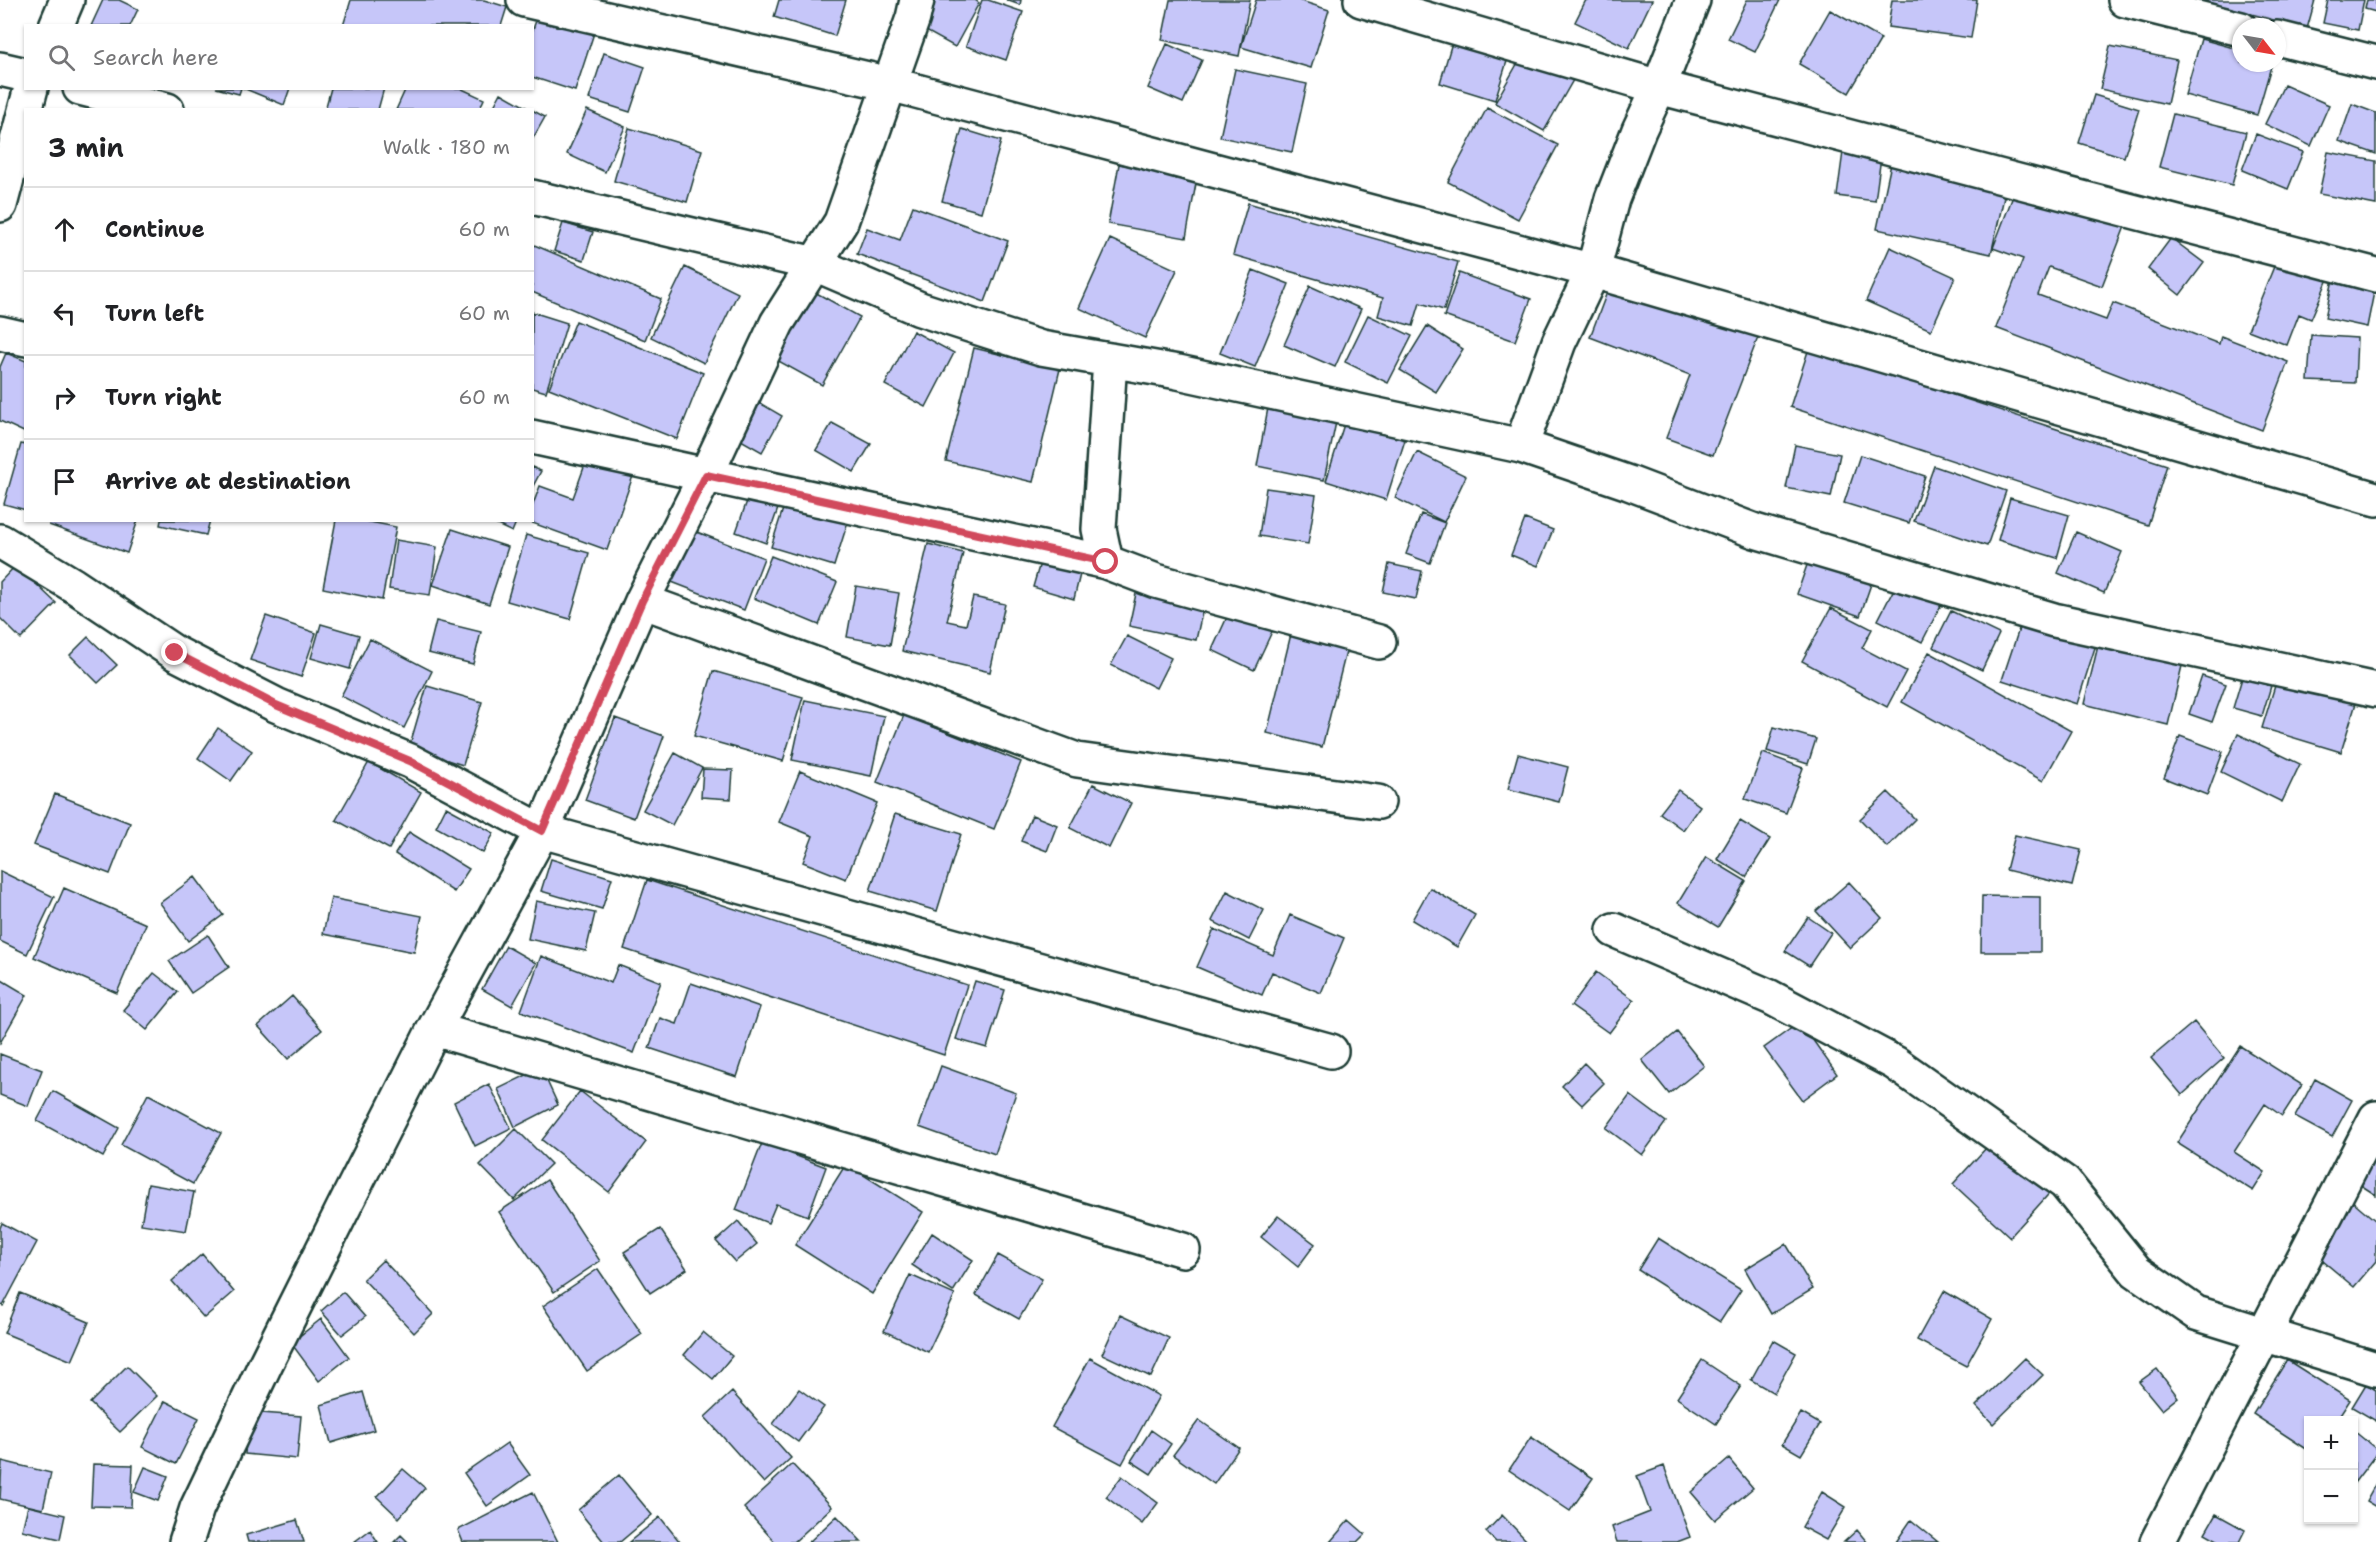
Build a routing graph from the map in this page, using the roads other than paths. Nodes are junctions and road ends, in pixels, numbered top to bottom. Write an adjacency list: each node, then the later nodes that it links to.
1 (67, 0): 7 (street)
2 (524, 0): 13 (street)
3 (917, 0): 13 (street)
4 (1361, 0): 14 (street)
5 (1693, 0): 14 (street)
6 (2125, 0): 8 (street)
7 (57, 24)
8 (2232, 27)
9 (2286, 40): 10 (street)
10 (2376, 63)
11 (0, 69): 12 (street)
12 (24, 75)
13 (890, 84): 22 (street); 23 (street)
14 (1659, 87): 23 (street); 24 (street)
15 (30, 90): 17 (street)
16 (88, 90): 18 (street)
17 (26, 108)
18 (159, 108)
19 (24, 114): 21 (street)
20 (534, 197): 22 (street)
21 (0, 205)
22 (815, 264): 27 (street); 30 (street)
23 (1593, 270): 29 (street); 31 (street)
24 (2376, 275)
25 (0, 333): 26 (street)
26 (24, 339)
27 (1110, 360): 29 (street); 33 (street)
28 (534, 438): 30 (street)
29 (1521, 446): 36 (street)
30 (706, 475): 33 (street); 34 (street)
31 (2376, 499)
32 (0, 542): 38 (street)
33 (1106, 562): 35 (street)
34 (642, 601): 37 (street); 38 (street)
35 (1379, 642)
36 (2376, 690)
37 (1378, 802)
38 (542, 831): 40 (street); 41 (street)
39 (1614, 930): 44 (street)
40 (434, 1029): 43 (street); 46 (street)
41 (1331, 1051)
42 (2376, 1118): 44 (street)
43 (1184, 1250)
44 (2264, 1335): 45 (street); 47 (street)
45 (2376, 1369)
46 (186, 1542)
47 (2157, 1542)

